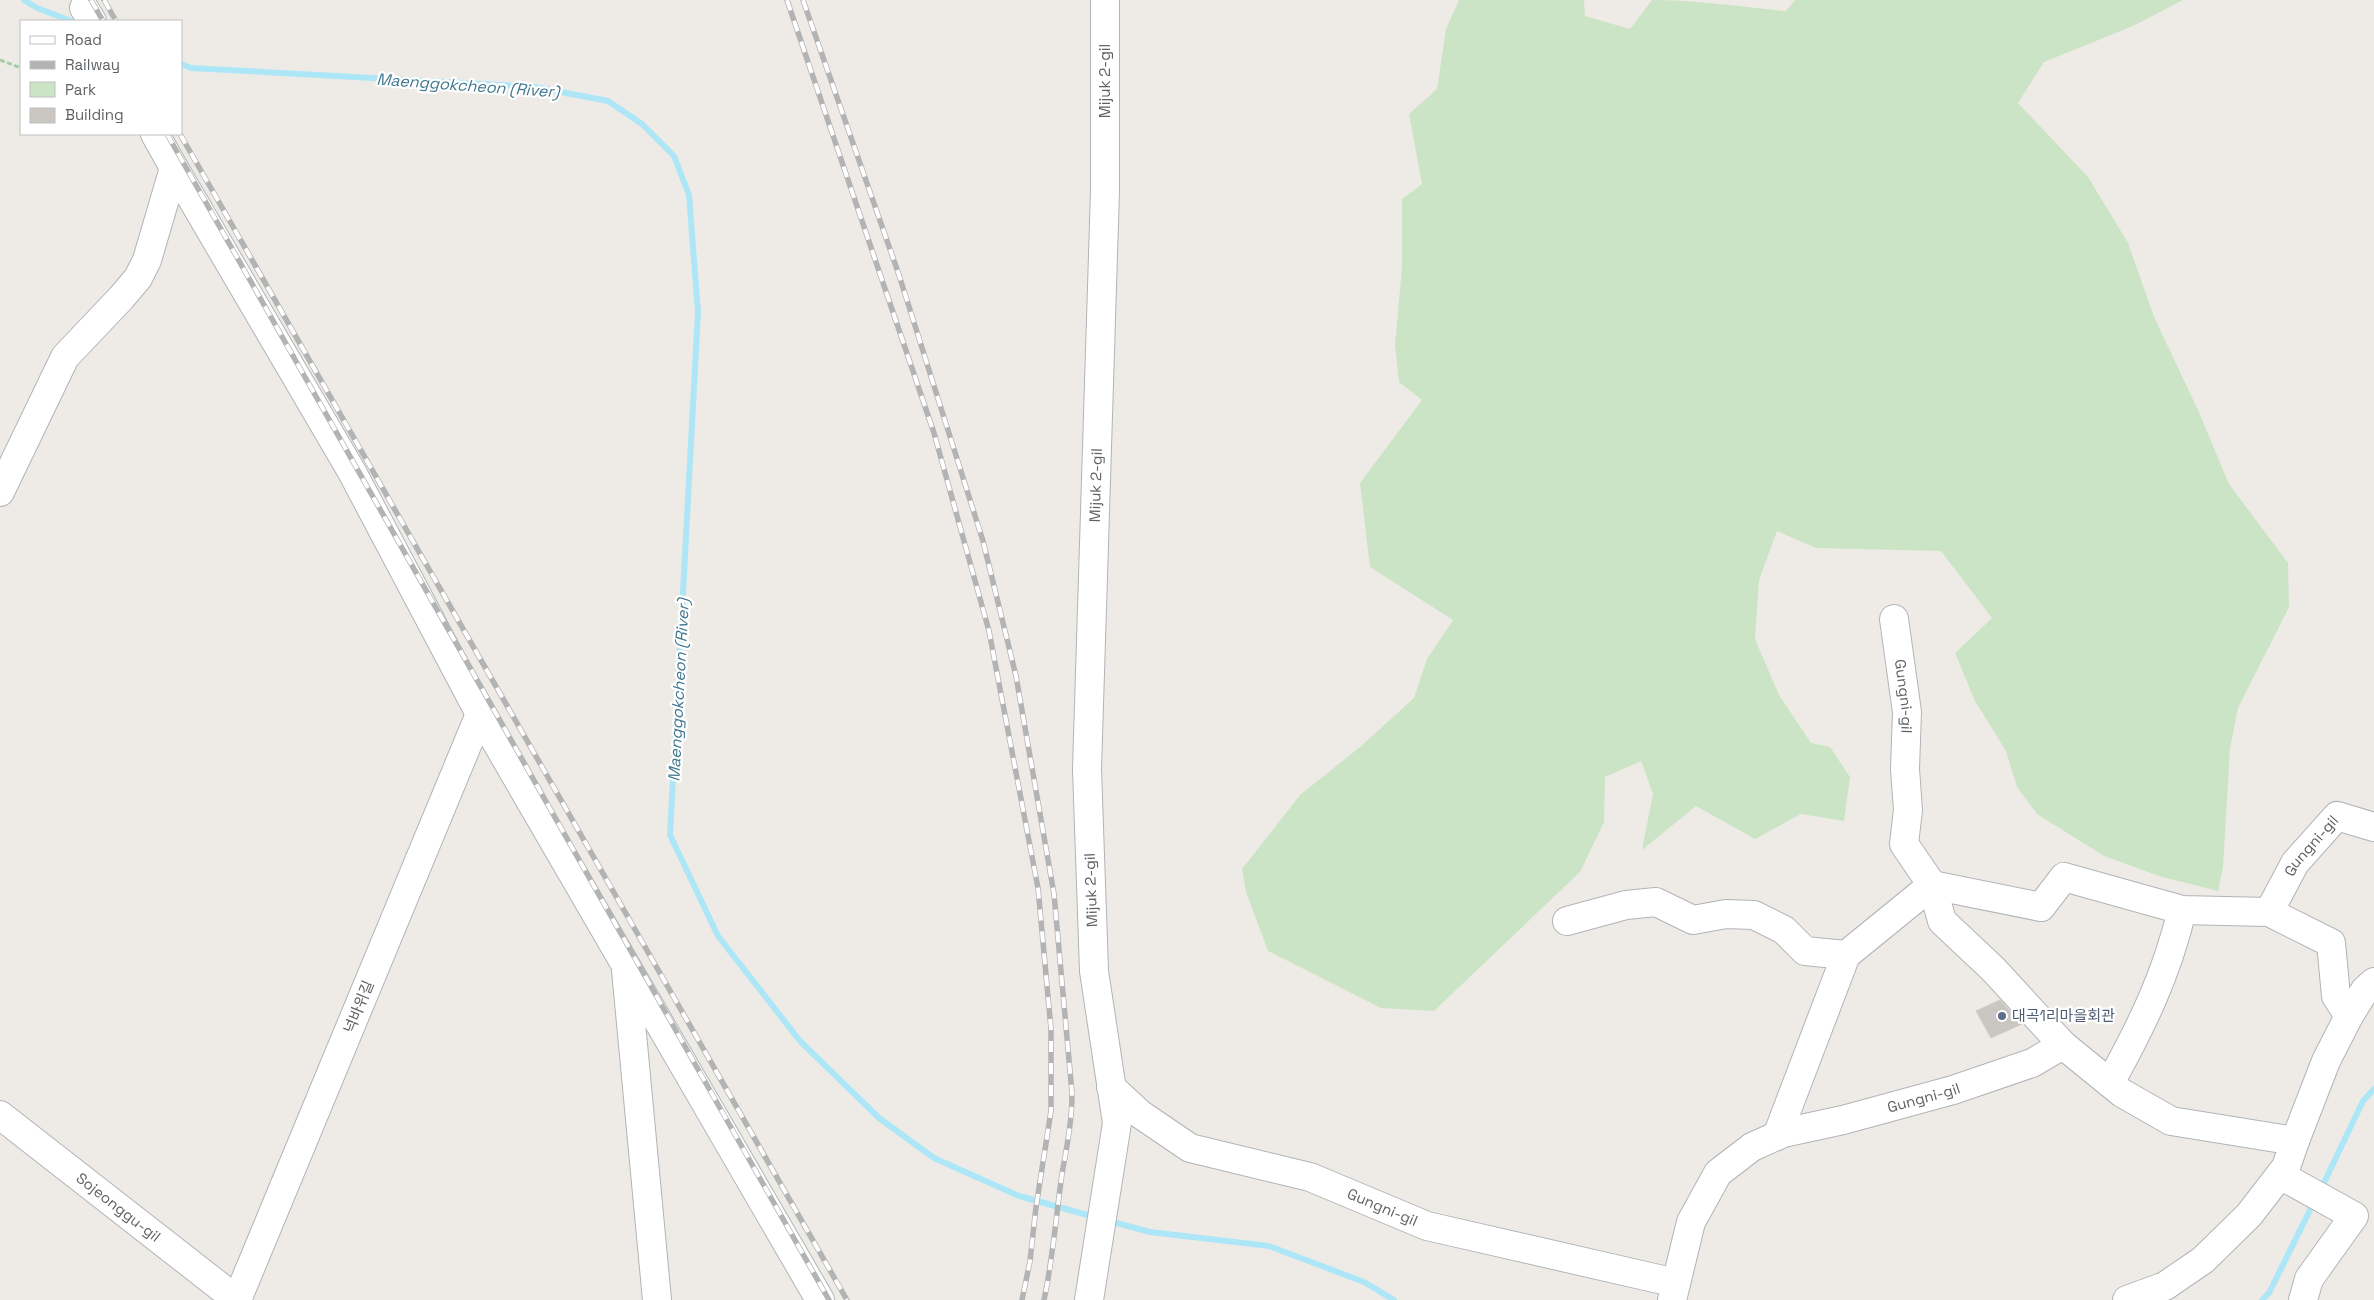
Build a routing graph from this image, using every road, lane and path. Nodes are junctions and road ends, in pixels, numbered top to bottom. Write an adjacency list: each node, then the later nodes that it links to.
1 (1105, 0): 20 (street, Mijuk 2-gil)
2 (0, 60): 3 (path)
3 (20, 68)
4 (156, 135): 5 (street)
5 (174, 168): 6 (street); 8 (street)
6 (0, 492)
7 (1894, 619): 10 (street, Gungni-gil)
8 (480, 714): 15 (street); 26 (street, 넉바위길)
9 (2374, 827): 12 (street, Gungni-gil)
10 (1932, 885): 11 (street); 14 (street); 18 (street, Gungni-gil)
11 (2182, 910): 12 (street); 19 (street)
12 (2269, 912): 17 (street)
13 (1567, 921): 14 (street)
14 (1846, 955): 22 (street)
15 (625, 961): 27 (street); 28 (street)
16 (2374, 982): 17 (street)
17 (2349, 1016): 23 (street)
18 (2063, 1045): 19 (street, Gungni-gil); 22 (street, Gungni-gil)
19 (2110, 1083): 23 (street, Gungni-gil)
20 (1111, 1087): 25 (street, Gungni-gil); 29 (street, Mijuk 2-gil)
21 (0, 1115): 26 (street, Sojeonggu-gil)
22 (1777, 1136): 25 (street, Gungni-gil)
23 (2295, 1142): 24 (street)
24 (2280, 1175): 30 (street); 31 (street)
25 (1674, 1292)
26 (237, 1300)
27 (657, 1300)
28 (820, 1300)
29 (1089, 1300)
30 (2127, 1300)
31 (2303, 1300)

